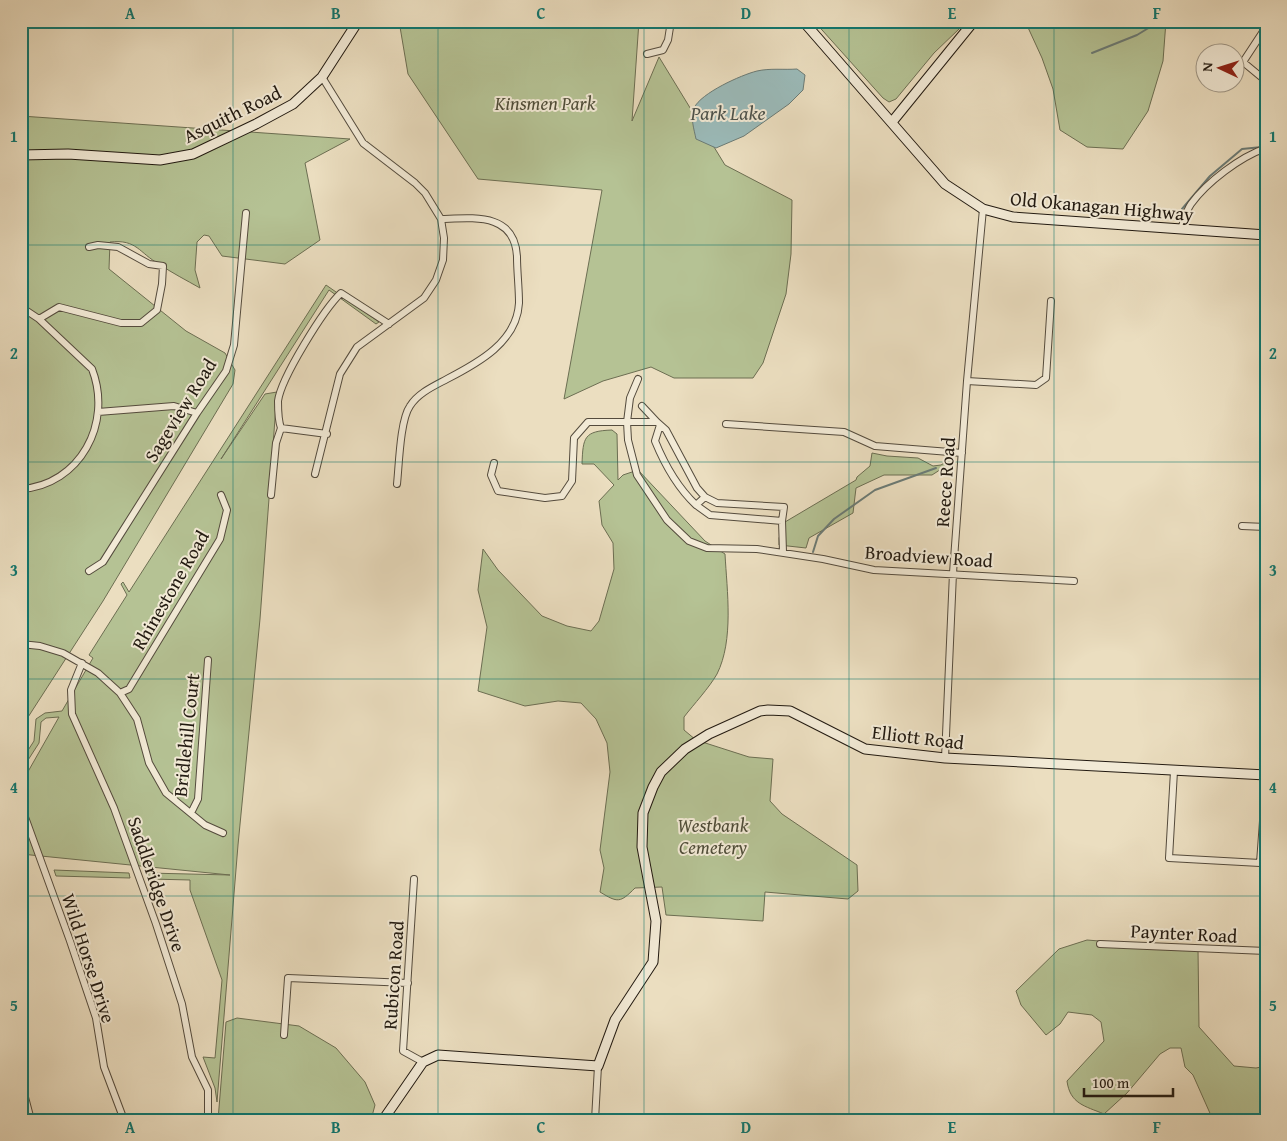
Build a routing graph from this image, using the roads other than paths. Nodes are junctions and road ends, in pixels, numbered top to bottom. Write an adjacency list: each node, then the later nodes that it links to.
1 (355, 21): 7 (street, Asquith Road)
2 (671, 21): 6 (street)
3 (802, 21): 9 (street, Old Okanagan Highway)
4 (974, 21): 9 (street)
5 (1266, 27): 8 (street)
6 (647, 54)
7 (322, 77): 11 (street, Asquith Road); 14 (street)
8 (1266, 81)
9 (892, 122): 12 (street, Old Okanagan Highway)
10 (1266, 148): 15 (street)
11 (21, 155)
12 (983, 209): 15 (street, Old Okanagan Highway); 23 (street, Reece Road)
13 (246, 213): 26 (street, Sageview Road)
14 (440, 219): 21 (street); 35 (street)
15 (1181, 229): 16 (street, Old Okanagan Highway)
16 (1266, 235)
17 (89, 246): 20 (street)
18 (1052, 301): 23 (street)
19 (21, 307): 20 (street)
20 (39, 319): 25 (street)
21 (389, 324): 30 (street); 31 (street)
22 (638, 378): 27 (street, Broadview Road)
23 (968, 381): 32 (street, Reece Road)
24 (642, 406): 28 (street)
25 (98, 412): 26 (street); 36 (street)
26 (197, 413): 45 (street, Sageview Road)
27 (627, 422): 28 (street); 33 (street); 44 (street, Broadview Road)
28 (659, 424): 39 (street); 40 (street)
29 (726, 424): 32 (street)
30 (281, 428): 31 (street); 38 (street)
31 (326, 434): 34 (street)
32 (962, 453): 46 (street, Reece Road)
33 (494, 463)
34 (316, 474)
35 (397, 484)
36 (21, 489)
37 (221, 495): 51 (street, Rhinestone Road)
38 (271, 495)
39 (705, 497): 40 (street); 41 (street)
40 (696, 505): 41 (street)
41 (782, 521): 44 (street)
42 (1242, 526): 43 (street)
43 (1266, 527)
44 (783, 552): 46 (street, Broadview Road)
45 (89, 571)
46 (953, 573): 47 (street, Broadview Road); 52 (street, Reece Road)
47 (1074, 581)
48 (21, 644): 50 (street)
49 (208, 660): 57 (street, Bridlehill Court)
50 (82, 663): 51 (street); 69 (street, Saddleridge Drive)
51 (120, 693): 57 (street)
52 (945, 758): 53 (street, Elliott Road); 65 (street, Elliott Road)
53 (1174, 771): 54 (street, Elliott Road); 55 (street)
54 (1266, 775)
55 (1266, 780)
56 (21, 806): 68 (street, Wild Horse Drive)
57 (191, 813): 58 (street)
58 (223, 833)
59 (414, 879): 62 (street, Rubicon Road)
60 (1100, 944): 61 (street, Paynter Road)
61 (1266, 951)
62 (408, 983): 63 (street); 64 (street, Rubicon Road)
63 (284, 1035)
64 (423, 1062): 65 (street); 70 (street)
65 (598, 1066): 71 (street, Elliott Road)
66 (21, 1082): 67 (street)
67 (31, 1120)
68 (124, 1120)
69 (208, 1120)
70 (383, 1120)
71 (595, 1120)

